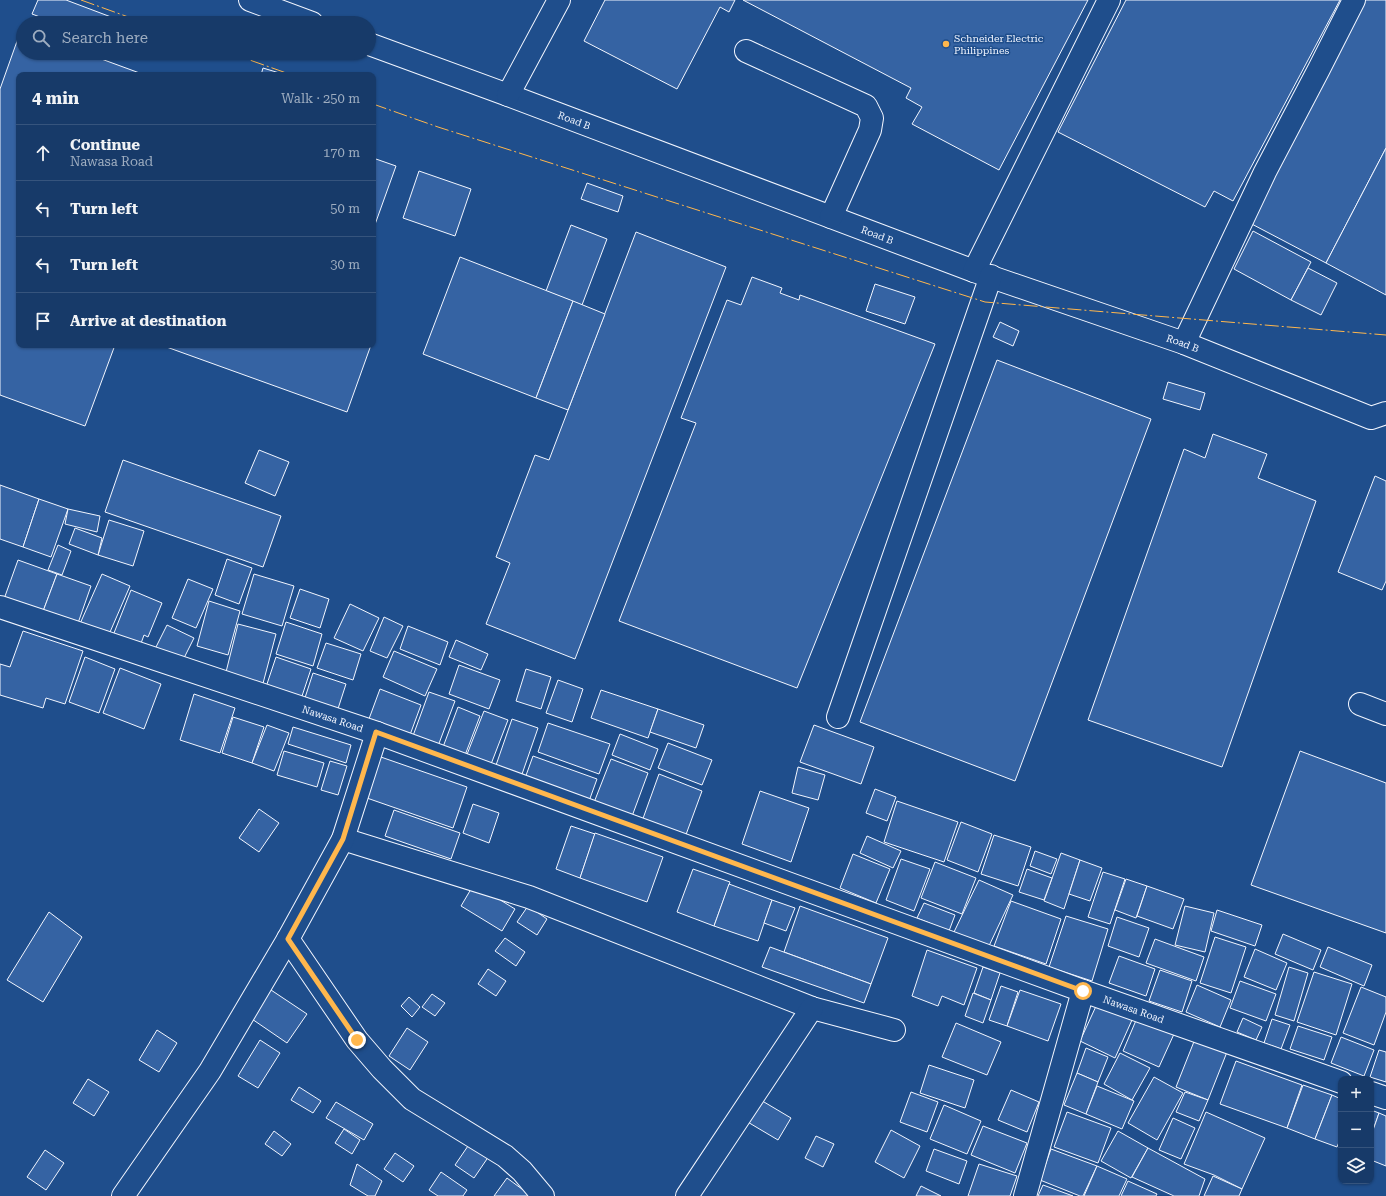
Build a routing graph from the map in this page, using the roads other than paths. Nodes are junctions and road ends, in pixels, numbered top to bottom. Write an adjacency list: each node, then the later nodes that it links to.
1 (250, 0): 5 (street)
2 (558, 0): 8 (street)
3 (1109, 0): 10 (street)
4 (1354, 0): 11 (street)
5 (293, 16)
6 (376, 47): 8 (street, Road B)
7 (746, 50): 9 (street)
8 (508, 95): 9 (street, Road B)
9 (831, 217): 10 (street, Road B)
10 (983, 274): 11 (street, Road B); 16 (street)
11 (1184, 343): 12 (street, Road B)
12 (1381, 418)
13 (0, 607): 17 (street, Nawasa Road)
14 (1360, 704): 15 (street)
15 (1386, 714)
16 (838, 717)
17 (376, 732): 18 (street); 20 (street, Nawasa Road)
18 (343, 839): 19 (street); 21 (street)
19 (288, 939): 26 (street); 27 (street)
20 (1083, 991): 23 (street, Nawasa Road); 29 (street)
21 (812, 1008): 22 (street); 28 (street)
22 (894, 1030)
23 (1338, 1081)
24 (1374, 1094): 25 (street)
25 (1386, 1098)
26 (123, 1196)
27 (544, 1196)
28 (687, 1196)
29 (1026, 1196)

